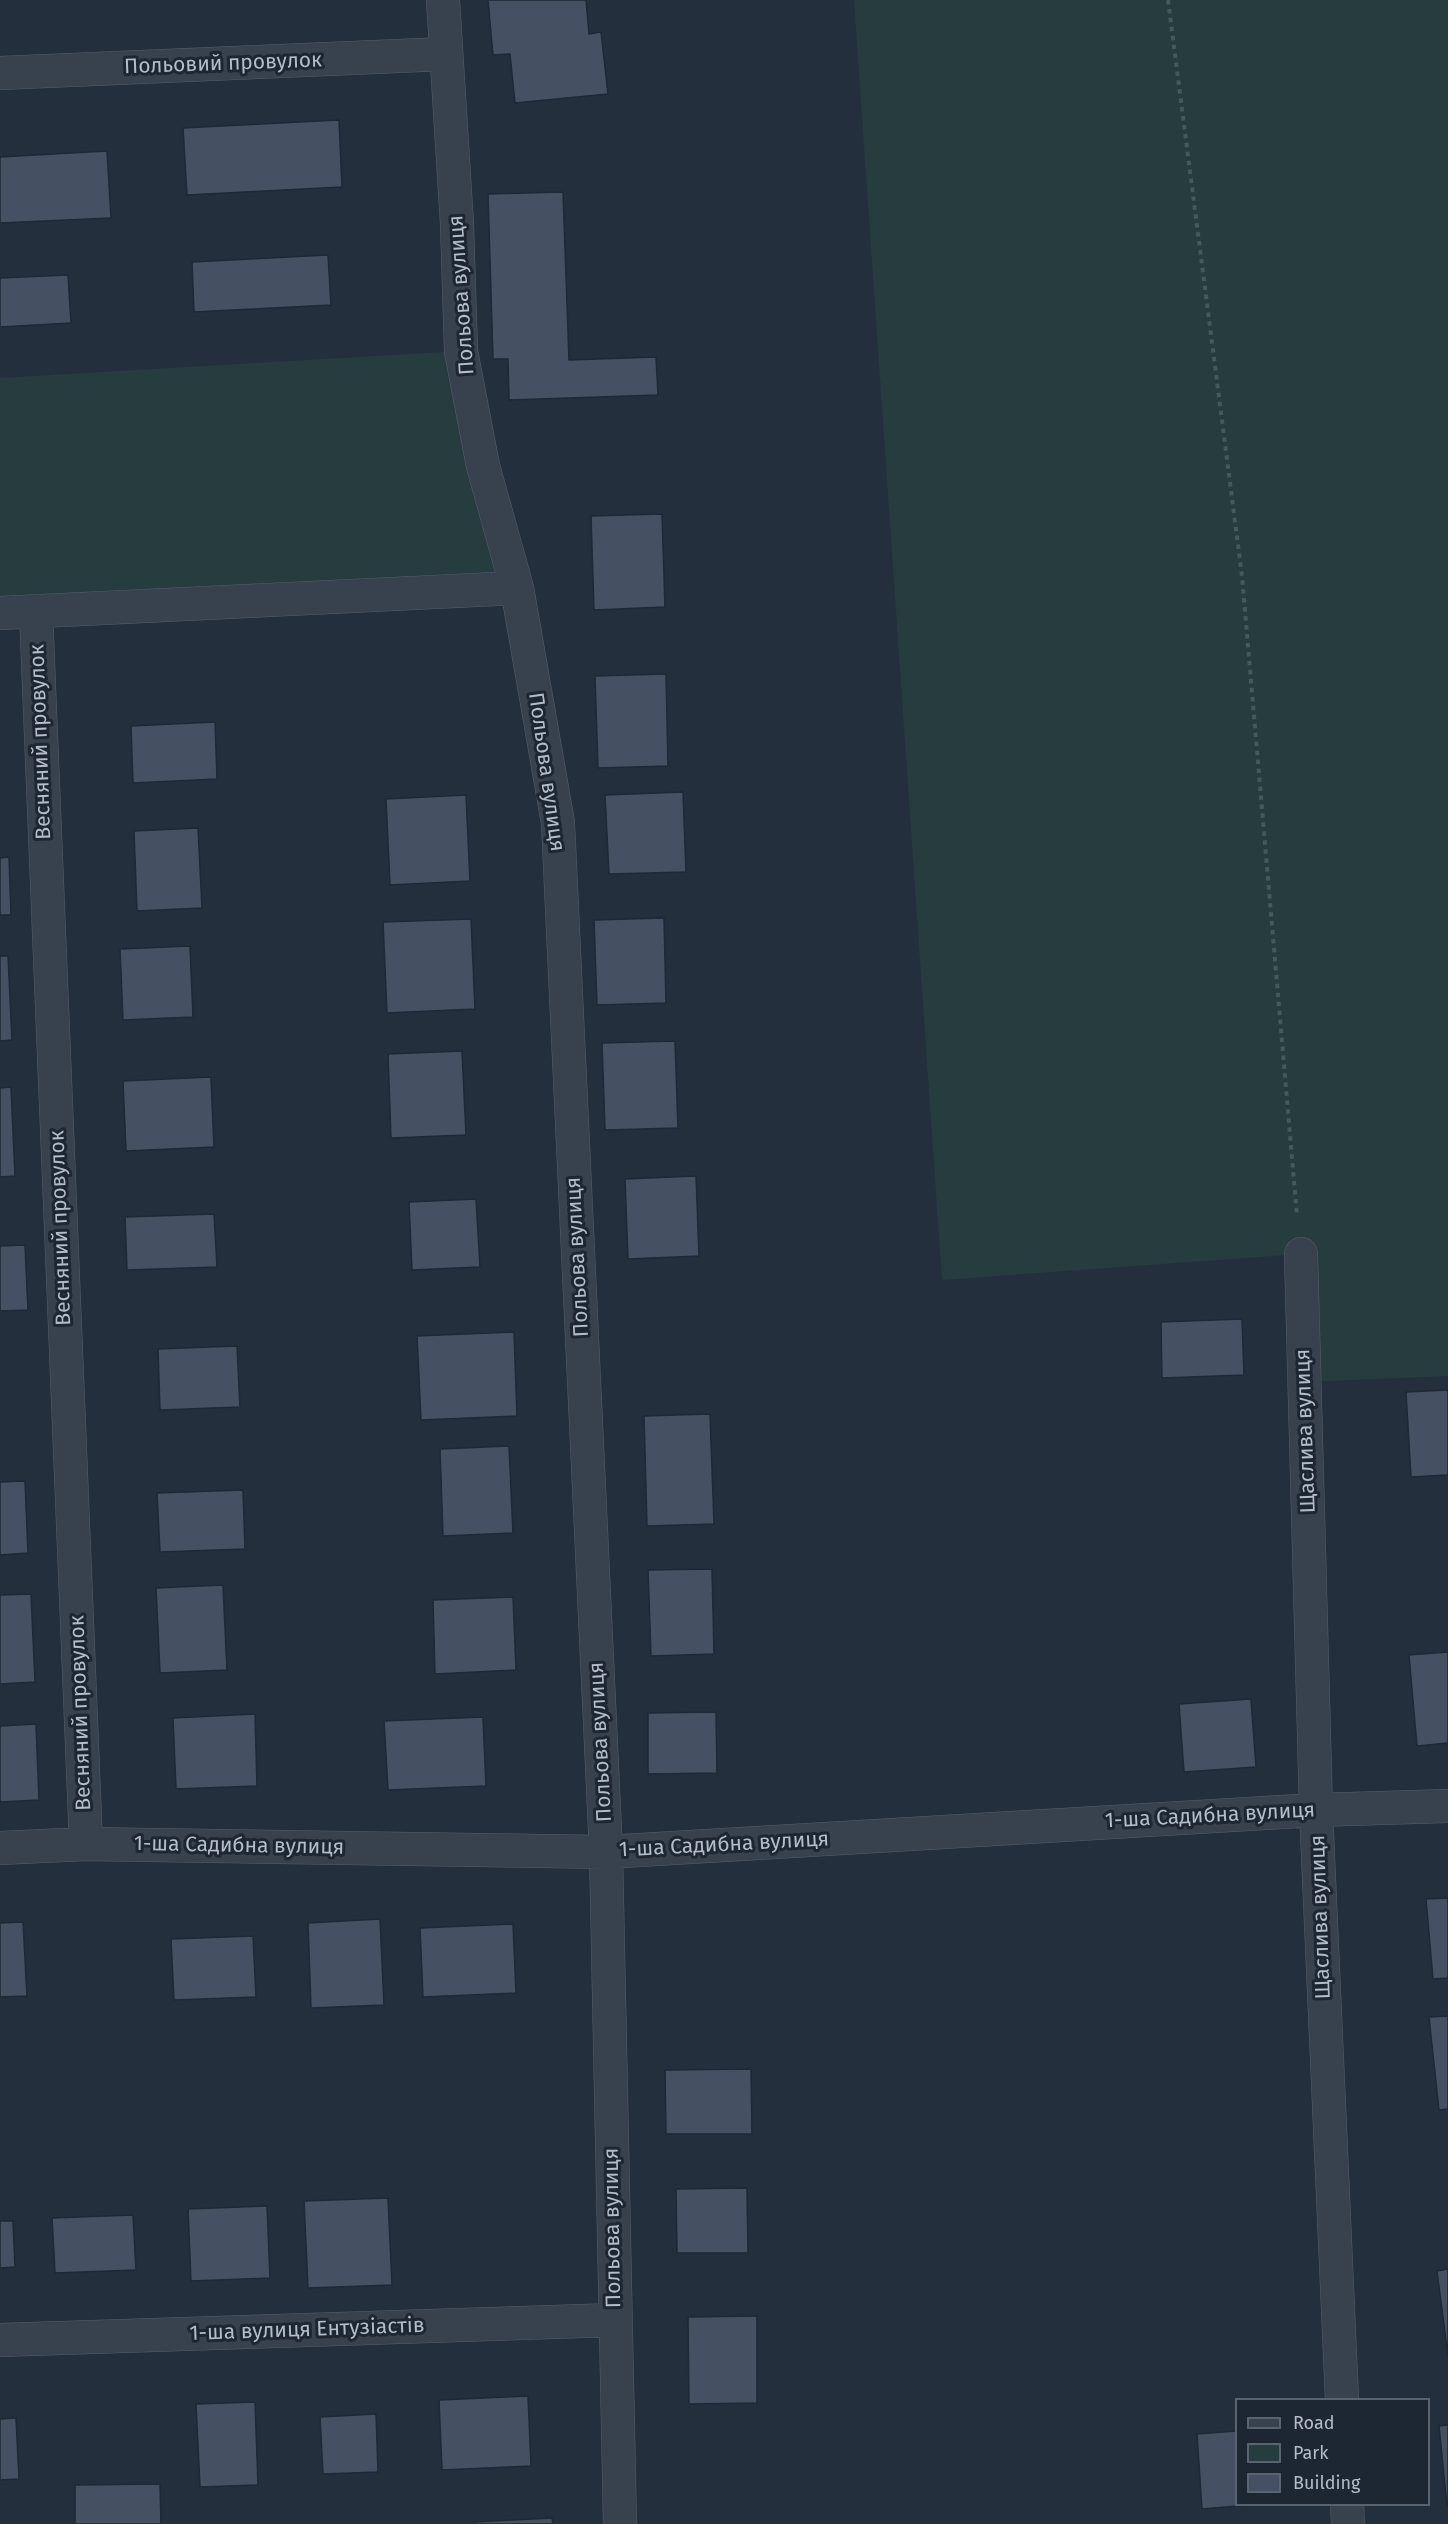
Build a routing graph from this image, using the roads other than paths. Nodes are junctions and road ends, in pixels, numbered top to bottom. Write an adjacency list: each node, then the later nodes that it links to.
1 (444, 0): 2 (street, Польова вулиця)
2 (445, 54): 3 (street, Польовий провулок); 4 (street, Польова вулиця)
3 (0, 73)
4 (517, 588): 5 (street); 12 (street, Польова вулиця)
5 (36, 612): 6 (street); 10 (street, Весняний провулок)
6 (0, 613)
7 (1301, 1254): 9 (street, Щаслива вулиця)
8 (1448, 1806): 9 (street, 1-ша Садибна вулиця)
9 (1316, 1810): 12 (street, 1-ша Садибна вулиця); 15 (street, Щаслива вулиця)
10 (86, 1844): 11 (street, 1-ша Садибна вулиця); 12 (street, 1-ша Садибна вулиця)
11 (0, 1848)
12 (606, 1852): 13 (street, Польова вулиця)
13 (614, 2320): 14 (street, 1-ша вулиця Ентузіастів); 17 (street, Польова вулиця)
14 (0, 2340)
15 (1342, 2398)
16 (1347, 2506): 18 (street)
17 (620, 2524)
18 (1348, 2524)

